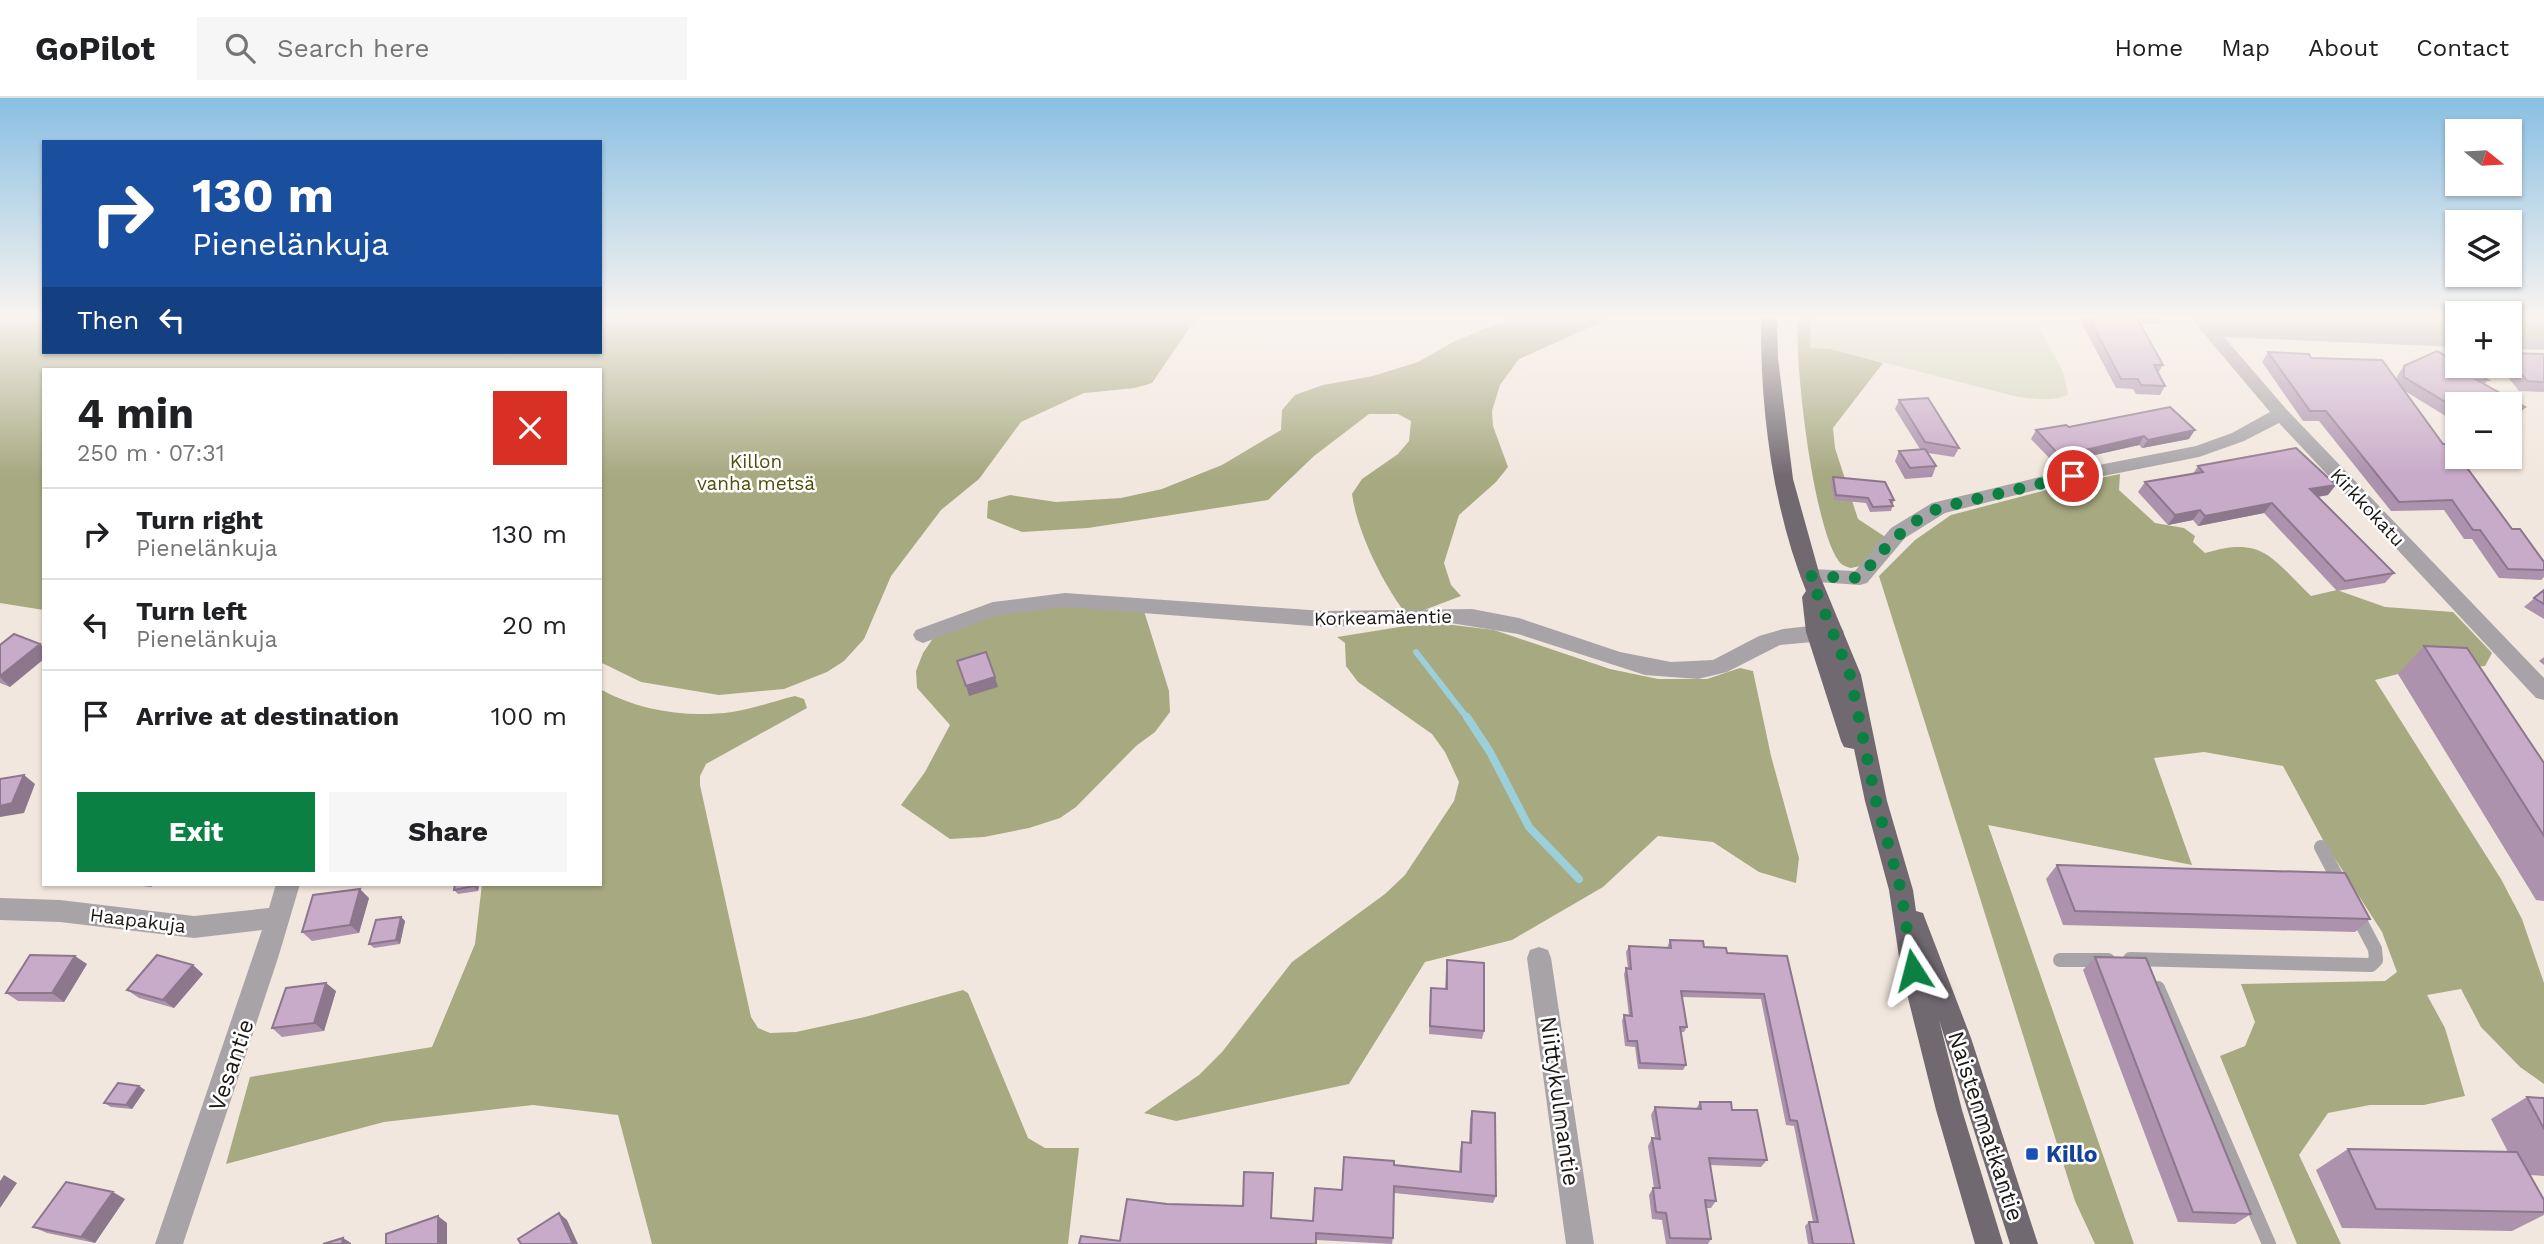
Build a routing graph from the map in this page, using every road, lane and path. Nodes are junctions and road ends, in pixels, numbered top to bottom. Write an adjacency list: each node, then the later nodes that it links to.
1 (1770, 369): 4 (main road, Naistenmatkantie)
2 (2243, 369): 3 (street, Kirkkokatu)
3 (2281, 414): 4 (street); 7 (street, Kirkkokatu)
4 (1810, 576): 5 (main road, Naistenmatkantie)
5 (1825, 632): 6 (street, Korkeamäentie); 10 (main road, Naistenmatkantie)
6 (923, 635)
7 (2544, 692)
8 (2321, 847): 14 (lane)
9 (287, 886): 12 (street, Vesantie)
10 (1901, 890): 18 (main road, Naistenmatkantie); 19 (main road, Naistenmatkantie)
11 (0, 909): 12 (street, Haapakuja)
12 (276, 918): 16 (street, Vesantie)
13 (1539, 958): 17 (street, Niittykulmantie)
14 (2146, 959): 15 (lane); 20 (lane)
15 (2060, 960)
16 (169, 1244)
17 (1580, 1244)
18 (1989, 1244)
19 (2024, 1244)
20 (2269, 1244)

